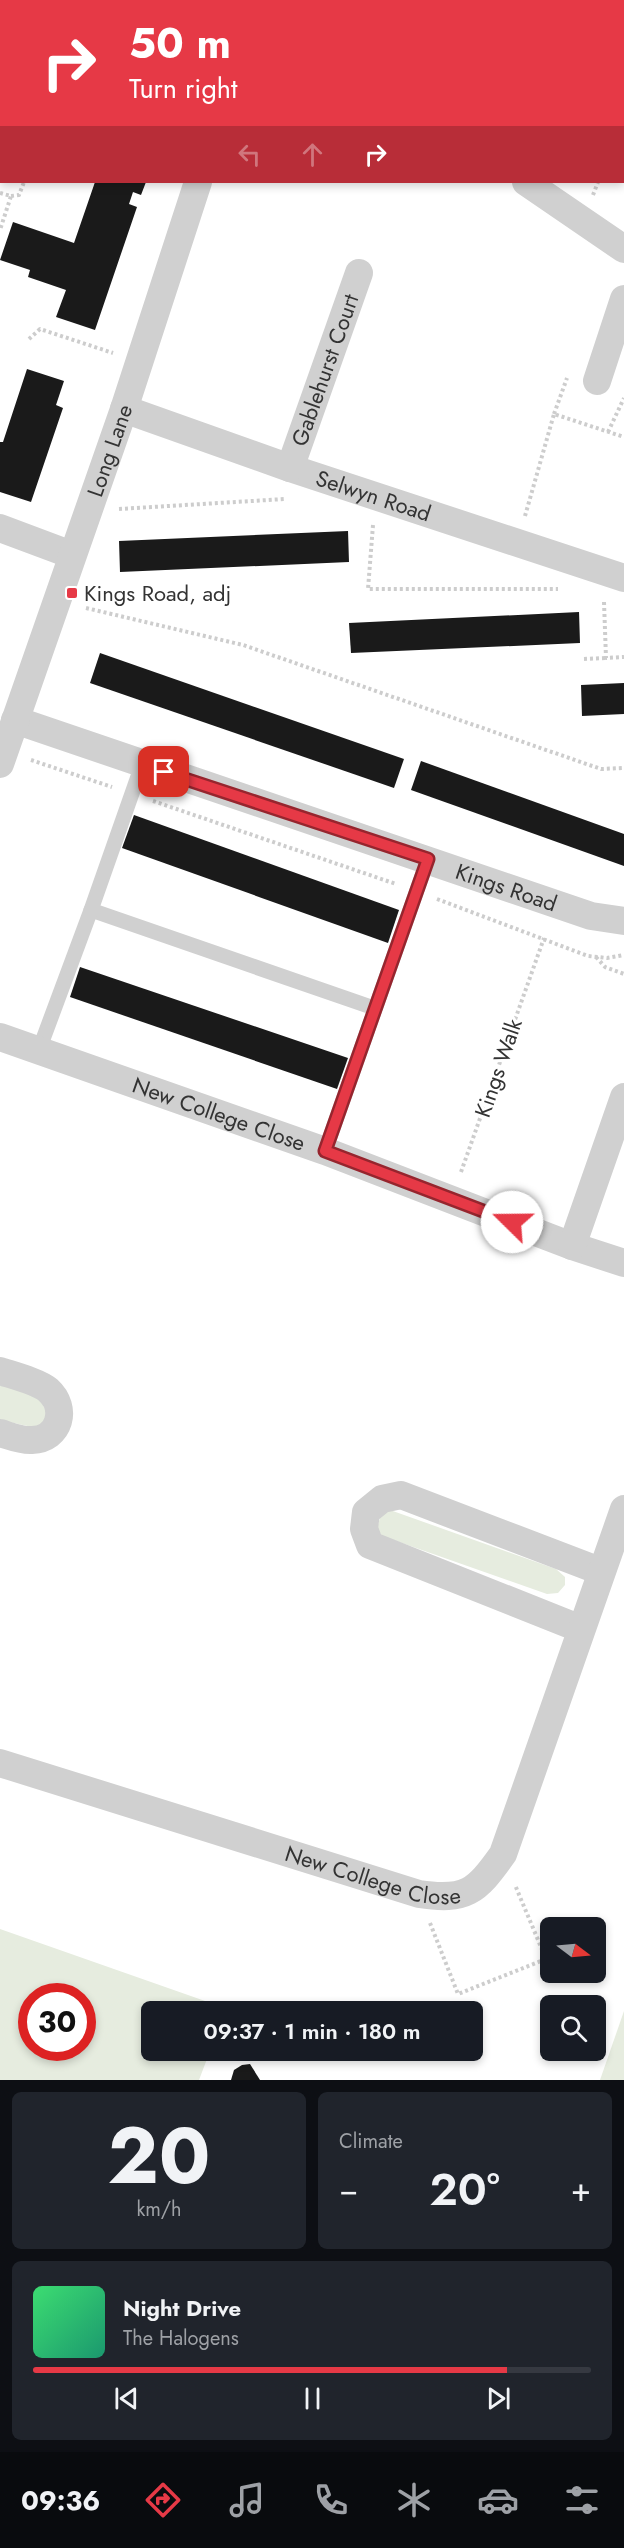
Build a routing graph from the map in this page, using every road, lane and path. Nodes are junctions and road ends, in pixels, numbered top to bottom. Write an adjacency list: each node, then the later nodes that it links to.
1 (24, 183): 5 (path)
2 (198, 183): 11 (street, Long Lane)
3 (527, 183): 7 (street)
4 (0, 193): 5 (path)
5 (11, 196): 6 (path)
6 (0, 230)
7 (624, 249)
8 (359, 273): 17 (street, Gablehurst Court)
9 (624, 299): 12 (street)
10 (29, 339): 11 (path)
11 (139, 362): 14 (street, Long Lane)
12 (597, 381)
13 (624, 399): 15 (path)
14 (124, 409): 17 (street, Selwyn Road); 23 (street, Long Lane)
15 (608, 432): 16 (path); 22 (path)
16 (624, 437)
17 (290, 468): 22 (street, Selwyn Road)
18 (297, 498): 19 (path)
19 (115, 509)
20 (374, 515): 25 (path)
21 (0, 528): 23 (street)
22 (517, 544): 24 (street, Selwyn Road)
23 (72, 555): 26 (street, Long Lane)
24 (614, 586): 28 (path)
25 (562, 589)
26 (57, 599): 30 (street, Long Lane); 33 (path)
27 (624, 657): 28 (path)
28 (606, 658): 29 (path)
29 (584, 659)
30 (15, 720): 31 (street, Long Lane); 32 (street, Kings Road)
31 (2, 758): 34 (path)
32 (142, 765): 34 (lane); 35 (street, Kings Road)
33 (624, 768)
34 (132, 794): 36 (path); 37 (lane)
35 (428, 859): 36 (lane); 38 (street, Kings Road)
36 (417, 891): 39 (path); 43 (lane)
37 (92, 910): 43 (lane); 45 (lane)
38 (624, 921)
39 (544, 938): 41 (path); 48 (path, Kings Walk)
40 (624, 955): 41 (path)
41 (596, 957): 42 (path)
42 (624, 974)
43 (374, 1008): 47 (lane)
44 (0, 1037): 45 (street, New College Close)
45 (39, 1050): 47 (street, New College Close)
46 (624, 1097): 49 (street)
47 (325, 1151): 48 (street, New College Close)
48 (452, 1198): 49 (street, New College Close)
49 (572, 1246): 50 (street, New College Close)
50 (624, 1263)
51 (0, 1371): 52 (street)
52 (0, 1433)
53 (624, 1509): 54 (street, New College Close)
54 (600, 1571): 55 (street, New College Close); 55 (street)
55 (581, 1629): 57 (street, New College Close)
56 (0, 1763): 58 (street, New College Close)
57 (503, 1854): 58 (street, New College Close); 58 (path)
58 (419, 1894)

